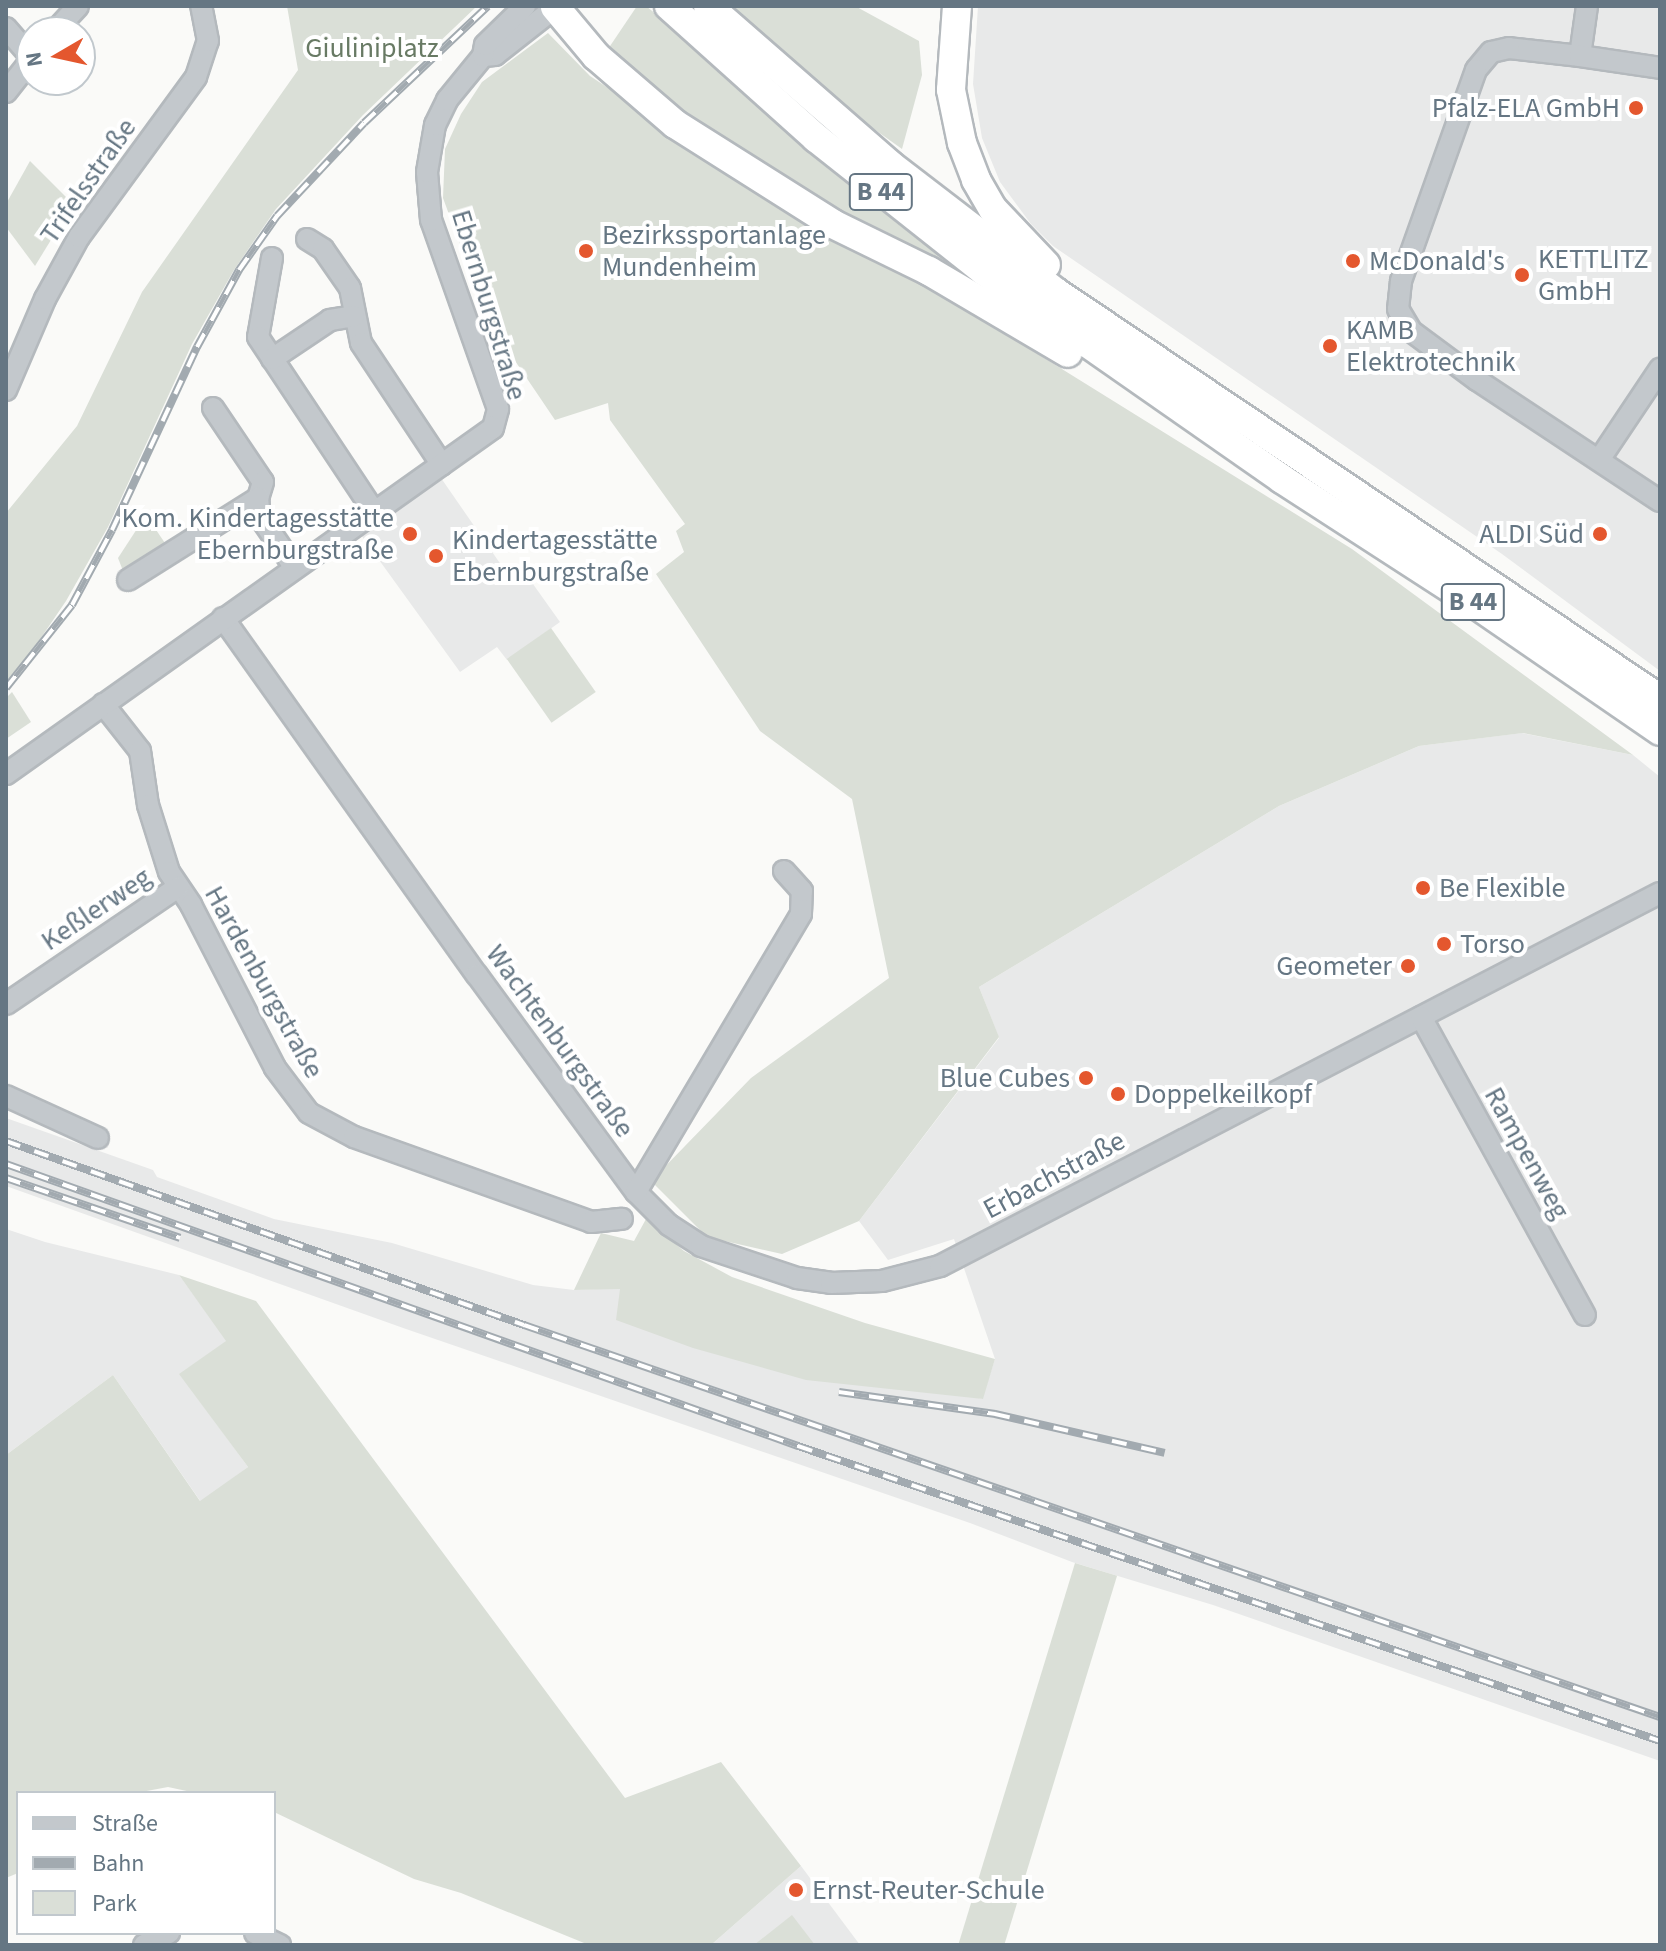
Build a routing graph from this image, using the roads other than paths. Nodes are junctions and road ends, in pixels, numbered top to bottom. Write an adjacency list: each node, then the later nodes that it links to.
1 (201, 6): 18 (street, Trifelsstraße)
2 (525, 6): 8 (street, Ebernburgstraße)
3 (556, 6): 8 (street, Ebernburgstraße); 16 (highway)
4 (669, 6): 16 (highway, B 44)
5 (708, 6): 14 (highway, B 44)
6 (957, 6): 14 (highway)
7 (1587, 6): 9 (street)
8 (483, 56): 21 (street, Ebernburgstraße)
9 (1580, 56): 10 (street); 20 (street)
10 (1660, 68)
11 (307, 239): 13 (street)
12 (272, 258): 15 (street)
13 (354, 316): 15 (street); 21 (street)
14 (1109, 328): 28 (highway, B 44)
15 (272, 359): 24 (street)
16 (1107, 359): 30 (highway, B 44)
17 (1660, 369): 20 (street)
18 (6, 390)
19 (213, 408): 22 (street)
20 (1599, 460): 23 (street)
21 (442, 465): 24 (street, Ebernburgstraße)
22 (258, 498): 25 (street); 26 (street)
23 (1660, 501)
24 (375, 513): 25 (street, Ebernburgstraße)
25 (295, 568): 27 (street, Ebernburgstraße)
26 (128, 580)
27 (223, 618): 29 (street, Ebernburgstraße); 39 (street, Wachtenburgstraße)
28 (1660, 699)
29 (103, 704): 31 (street, Ebernburgstraße); 33 (street, Hardenburgstraße)
30 (1660, 731)
31 (6, 774)
32 (784, 871): 39 (street, Wachtenburgstraße)
33 (178, 887): 35 (street, Keßlerweg); 40 (street, Hardenburgstraße)
34 (1660, 893): 36 (street, Erbachstraße)
35 (6, 1004)
36 (1421, 1017): 39 (street, Erbachstraße); 41 (street, Rampenweg)
37 (6, 1096): 38 (street)
38 (98, 1138)
39 (636, 1192)
40 (622, 1219)
41 (1585, 1315)
42 (165, 1935): 44 (street)
43 (259, 1935): 45 (street)
44 (144, 1945)
45 (280, 1945)

